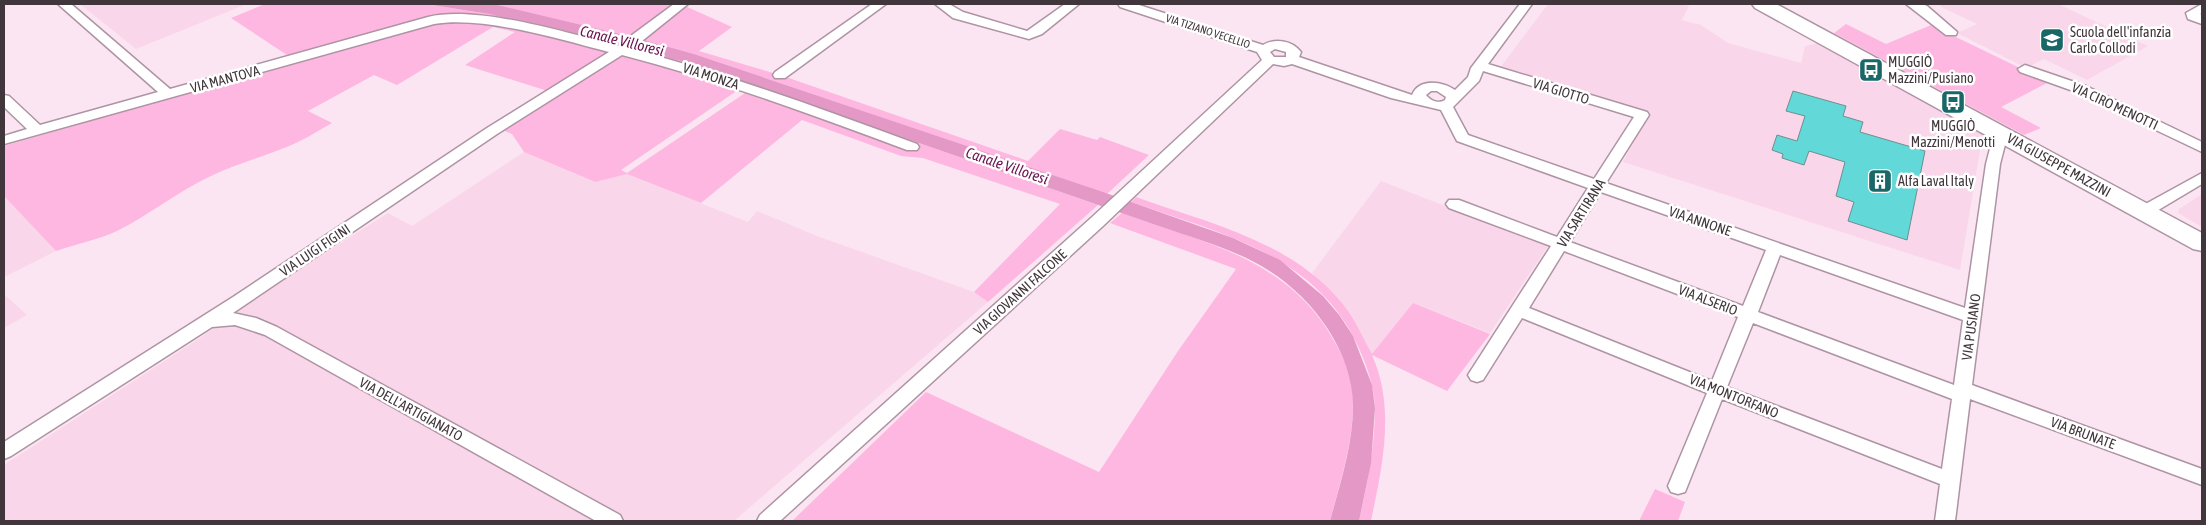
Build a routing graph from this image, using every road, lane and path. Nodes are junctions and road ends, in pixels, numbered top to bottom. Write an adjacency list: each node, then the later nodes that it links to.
1 (64, 4): 24 (street)
2 (682, 4): 15 (street)
3 (880, 4): 22 (street)
4 (941, 4): 5 (street)
5 (1073, 4)
6 (1124, 4): 18 (street, VIA TIZIANO VECELLIO)
7 (1526, 4): 20 (street)
8 (1762, 4): 16 (main road, VIA GIUSEPPE MAZZINI)
9 (1771, 4): 16 (main road, VIA GIUSEPPE MAZZINI)
10 (1912, 4): 14 (street)
11 (2202, 8): 13 (street)
12 (445, 18): 17 (street, VIA MONZA); 24 (street, VIA MANTOVA)
13 (2202, 20)
14 (1950, 32)
15 (636, 38)
16 (1836, 44): 30 (main road, VIA GIUSEPPE MAZZINI)
17 (622, 49): 32 (street, VIA MONZA); 44 (street, VIA LUIGI FIGINI)
18 (1267, 55): 19 (street, VIA TIZIANO VECELLIO); 53 (street, VIA GIOVANNI FALCONE)
19 (1292, 59): 25 (street, VIA TIZIANO VECELLIO)
20 (1478, 69): 23 (street); 27 (street); 28 (street, VIA GIOTTO)
21 (2025, 69): 33 (street, VIA CIRO MENOTTI)
22 (780, 75)
23 (1438, 87): 25 (street, VIA TIZIANO VECELLIO); 27 (street)
24 (169, 95): 29 (street, VIA MANTOVA)
25 (1424, 96): 27 (street, VIA TIZIANO VECELLIO)
26 (4, 99): 29 (street)
27 (1449, 103): 35 (street, VIA ANNONE)
28 (1642, 115): 35 (street, VIA SARTIRANA)
29 (37, 131): 31 (street, VIA MANTOVA)
30 (2001, 133): 37 (main road, VIA GIUSEPPE MAZZINI); 43 (street, VIA PUSIANO)
31 (4, 140)
32 (912, 148)
33 (2202, 148)
34 (2202, 178): 37 (street)
35 (1598, 186): 39 (street, VIA SARTIRANA); 40 (street, VIA ANNONE)
36 (1454, 204): 39 (street, VIA ALSERIO)
37 (2145, 212): 38 (main road, VIA GIUSEPPE MAZZINI)
38 (2202, 242)
39 (1561, 244): 41 (street, VIA SARTIRANA); 42 (street, VIA ALSERIO)
40 (1775, 248): 42 (street); 43 (street, VIA ANNONE)
41 (1518, 310): 45 (street, VIA SARTIRANA); 46 (street, VIA MONTORFANO)
42 (1748, 315): 46 (street); 47 (street, VIA ALSERIO)
43 (1972, 317): 47 (street, VIA PUSIANO)
44 (204, 324): 48 (street, VIA LUIGI FIGINI); 52 (street, VIA DELL'ARTIGIANATO)
45 (1477, 375)
46 (1717, 390): 50 (street, VIA MONTORFANO); 51 (street)
47 (1962, 392): 49 (street, VIA BRUNATE); 50 (street, VIA PUSIANO)
48 (4, 451)
49 (2202, 477)
50 (1950, 480): 54 (street, VIA PUSIANO)
51 (1678, 486)
52 (613, 521)
53 (767, 521)
54 (1945, 521)

